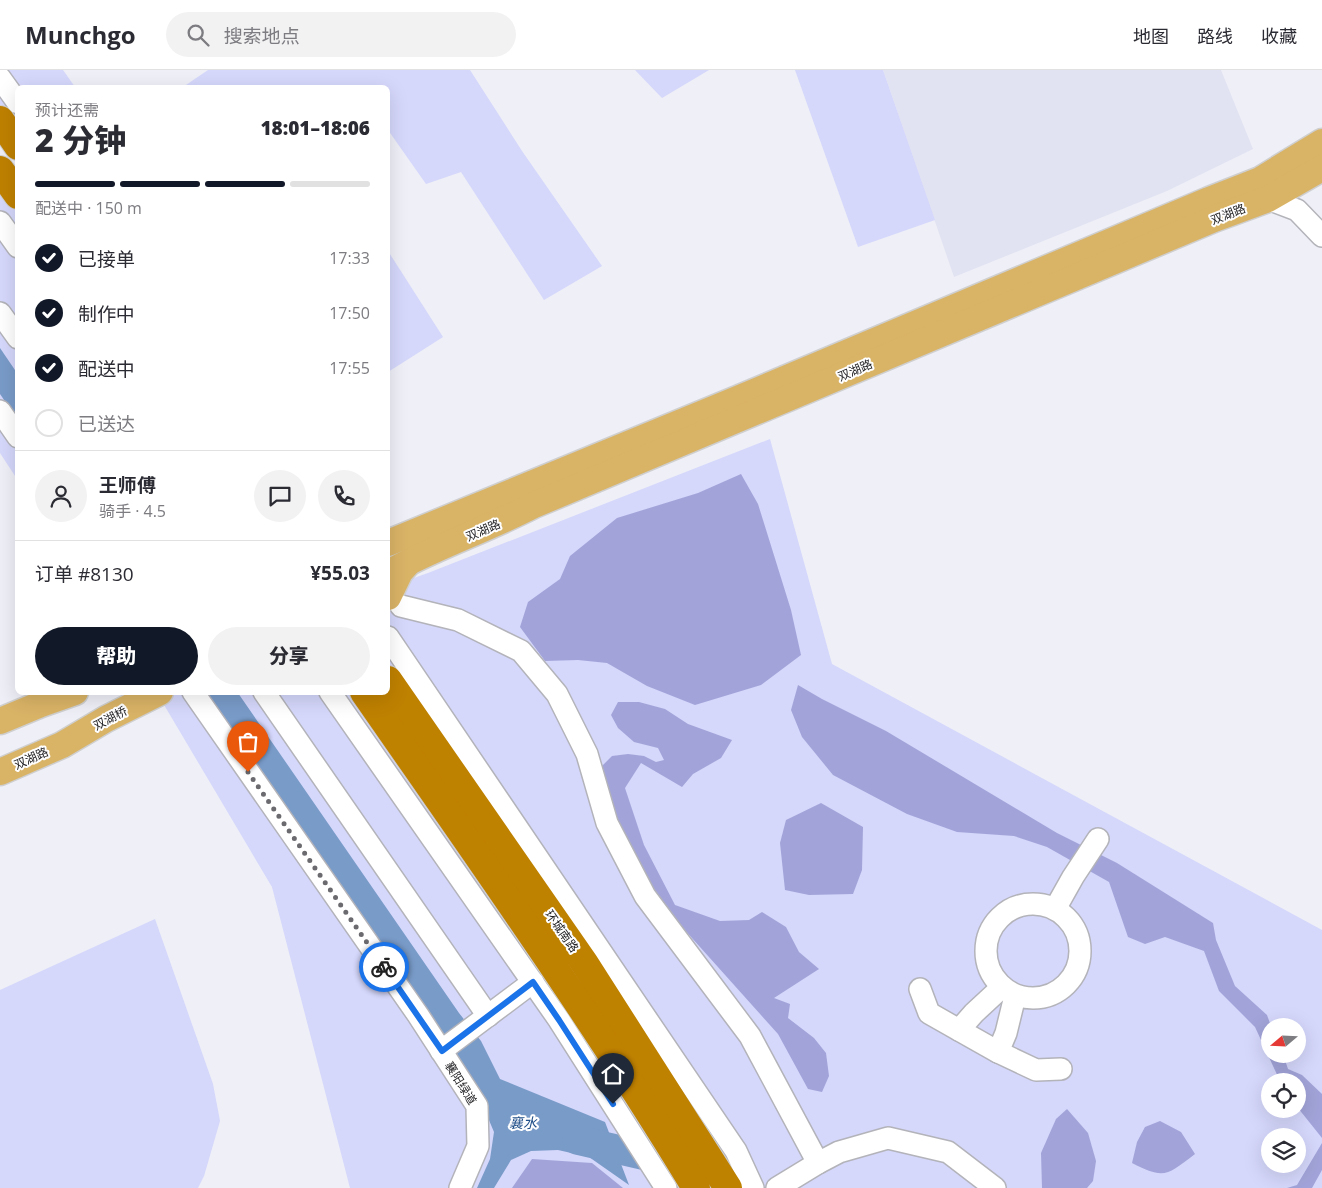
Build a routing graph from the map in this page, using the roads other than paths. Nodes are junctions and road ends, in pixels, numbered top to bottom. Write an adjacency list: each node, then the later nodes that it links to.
1 (0, 78): 2 (street)
2 (15, 99)
3 (0, 120): 4 (highway)
4 (15, 142)
5 (1322, 142): 17 (main road, 双湖路)
6 (1322, 168): 9 (main road, 双湖路)
7 (0, 170): 8 (highway)
8 (15, 191)
9 (1268, 199): 11 (street); 17 (main road, 双湖路)
10 (0, 222): 12 (street)
11 (1322, 236)
12 (15, 243)
13 (0, 313): 14 (street)
14 (15, 334)
15 (0, 412): 16 (street)
16 (15, 433)
17 (397, 544): 18 (main road, 双湖路); 19 (main road)
18 (390, 567)
19 (394, 602): 41 (street)
20 (390, 640): 46 (street)
21 (390, 683): 45 (highway, 环城南路)
22 (66, 695): 28 (main road)
23 (154, 695): 29 (main road, 双湖桥)
24 (195, 695): 38 (street, 襄阳绿道)
25 (266, 695): 36 (street)
26 (332, 695): 33 (street)
27 (366, 695): 44 (highway)
28 (0, 721)
29 (62, 745): 30 (main road, 双湖路)
30 (0, 772)
31 (1098, 839): 32 (street)
32 (1055, 909): 35 (street); 35 (street)
33 (533, 982): 36 (street); 43 (street)
34 (920, 989): 37 (street)
35 (1008, 992): 37 (street); 39 (street)
36 (485, 1018): 38 (street)
37 (960, 1030): 39 (street)
38 (442, 1051): 42 (street, 襄阳绿道)
39 (998, 1052): 40 (street)
40 (1061, 1069)
41 (818, 1163): 47 (street); 48 (street)
42 (460, 1188)
43 (666, 1188)
44 (696, 1188)
45 (728, 1188)
46 (753, 1188)
47 (777, 1188)
48 (995, 1188)

